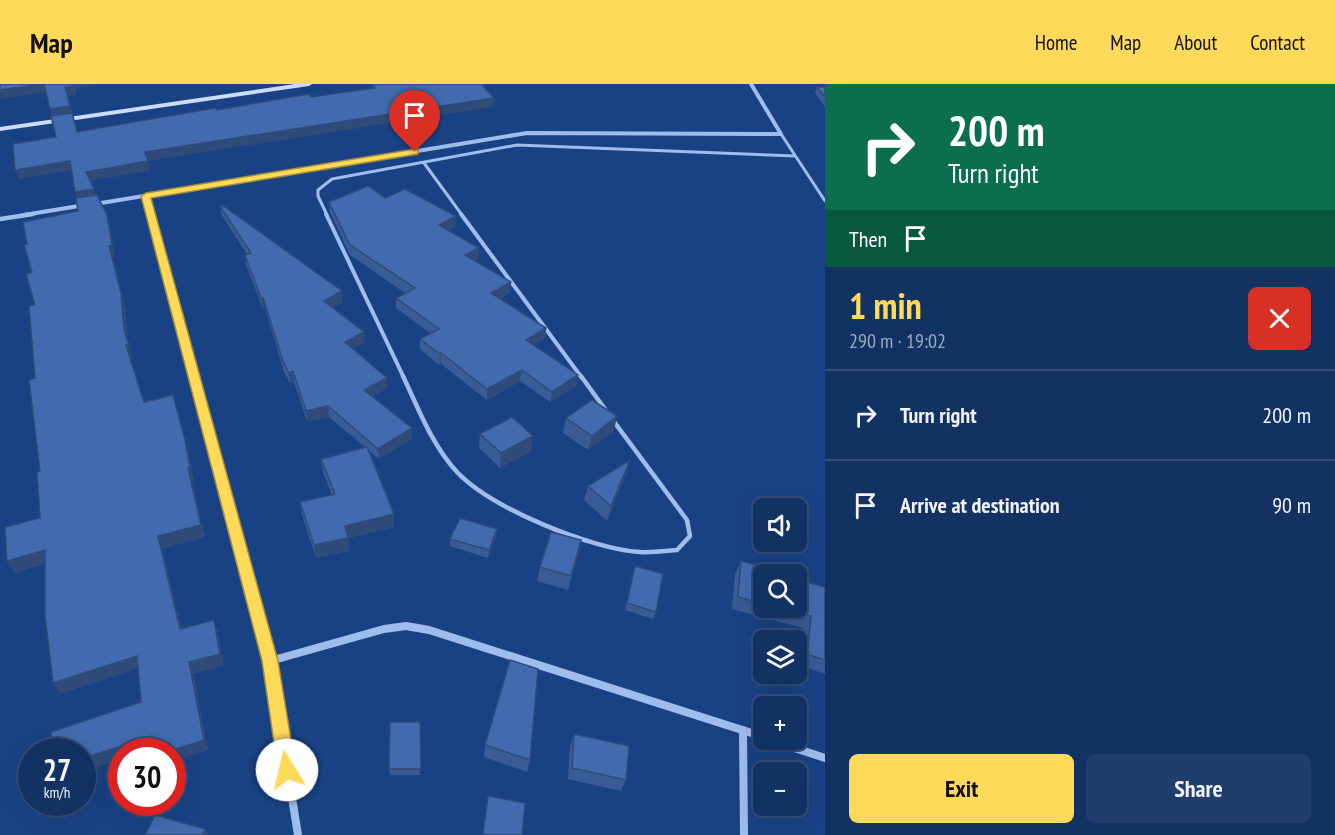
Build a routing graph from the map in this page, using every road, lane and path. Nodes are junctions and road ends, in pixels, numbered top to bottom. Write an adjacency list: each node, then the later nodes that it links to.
1 (309, 84): 3 (street)
2 (751, 84): 4 (street)
3 (0, 129)
4 (781, 134): 5 (lane); 7 (street)
5 (795, 156): 6 (lane); 8 (lane)
6 (424, 163): 6 (lane)
7 (146, 196): 9 (street); 10 (street)
8 (825, 201)
9 (0, 219)
10 (270, 661): 11 (street); 15 (street)
11 (742, 730): 12 (street); 16 (street)
12 (753, 734)
13 (801, 750): 14 (street)
14 (825, 758)
15 (298, 835)
16 (744, 835)

